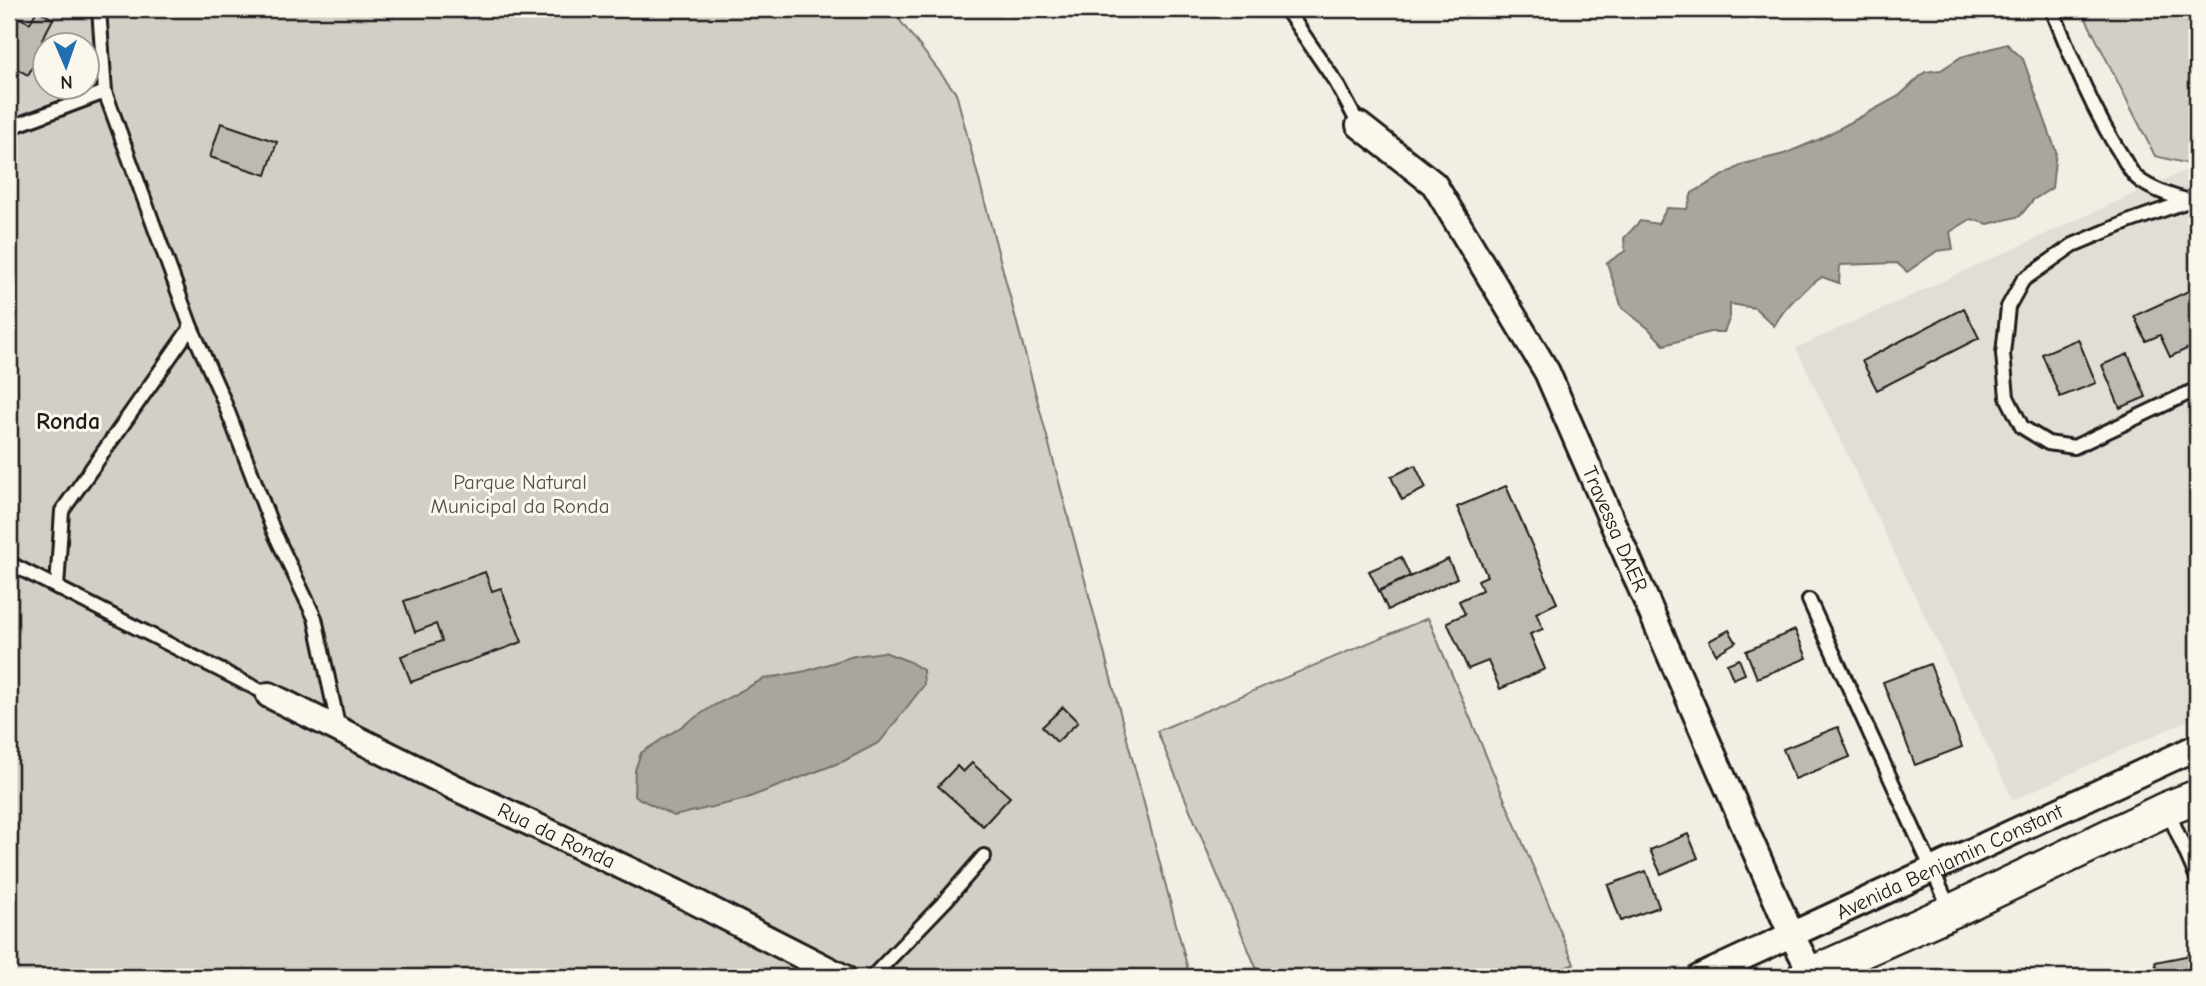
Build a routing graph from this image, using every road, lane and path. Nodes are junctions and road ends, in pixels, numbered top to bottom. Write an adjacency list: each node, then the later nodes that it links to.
1 (99, 9): 4 (lane)
2 (1286, 9): 5 (lane)
3 (2052, 9): 7 (lane)
4 (105, 92): 6 (lane); 8 (lane)
5 (1359, 125): 22 (street, Travessa DAER)
6 (9, 128)
7 (2193, 201): 9 (lane)
8 (191, 327): 11 (lane); 14 (lane)
9 (2197, 388)
10 (9, 563): 11 (lane)
11 (57, 587): 13 (lane)
12 (1809, 600): 19 (lane)
13 (270, 695): 14 (street, Rua da Ronda)
14 (339, 730): 25 (street, Rua da Ronda)
15 (2197, 747): 19 (street, Avenida Benjamin Constant)
16 (2197, 797): 17 (main road)
17 (2166, 809): 20 (lane); 21 (main road)
18 (984, 856): 26 (lane)
19 (1932, 871): 21 (lane); 22 (street, Avenida Benjamin Constant)
20 (2197, 878)
21 (1952, 911): 23 (main road)
22 (1792, 936): 24 (street, Travessa DAER); 27 (street, Avenida Benjamin Constant)
23 (1846, 969): 24 (main road)
24 (1808, 976)
25 (843, 977)
26 (872, 977)
27 (1700, 977)

